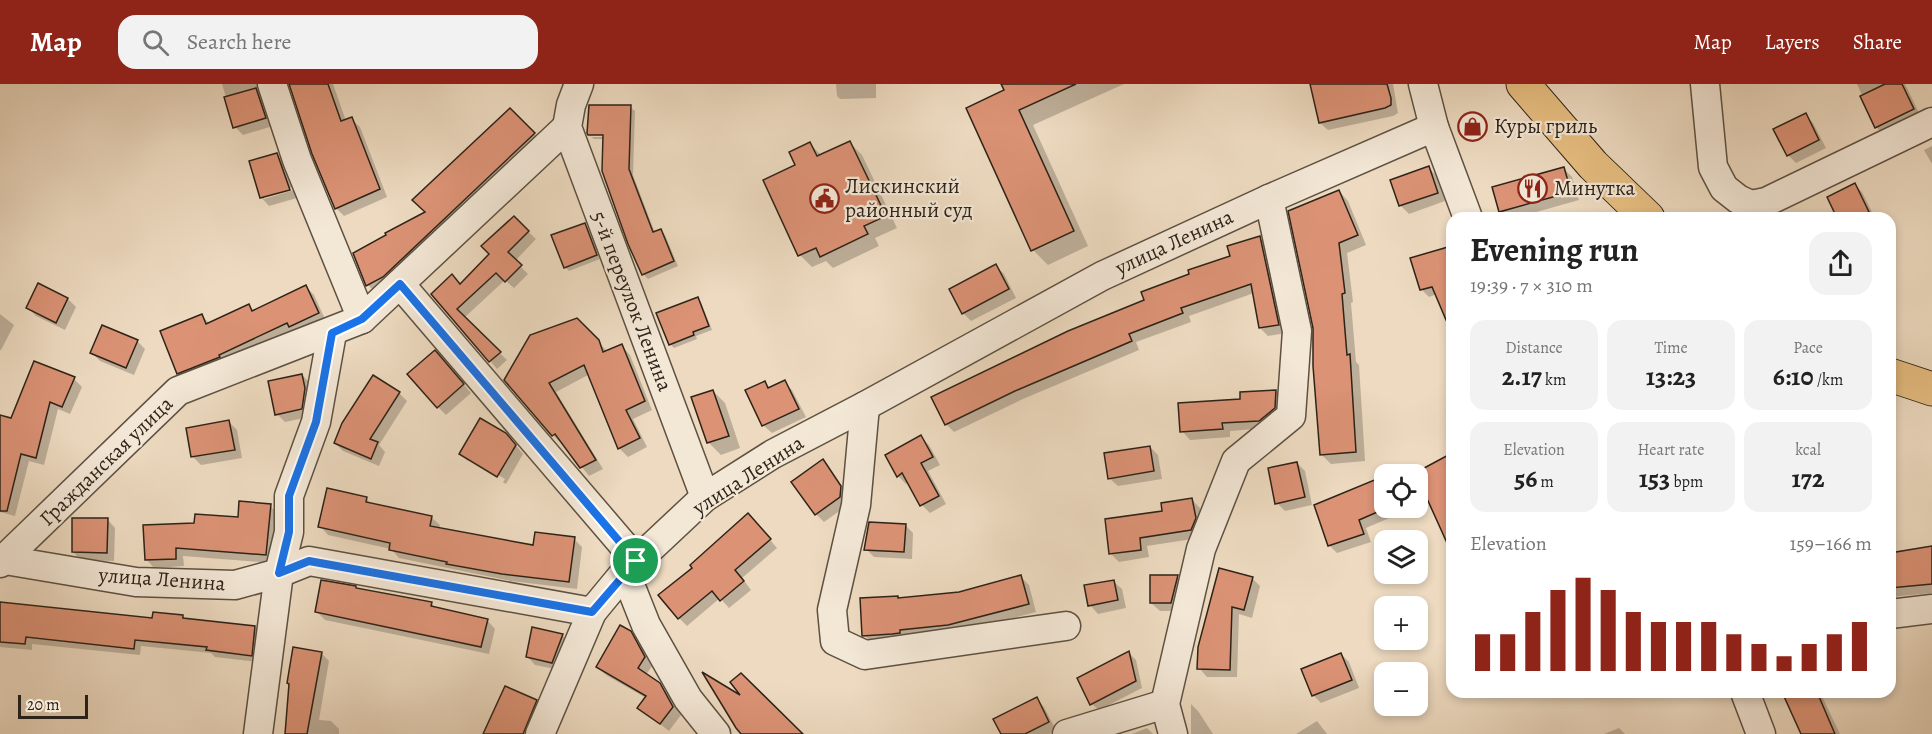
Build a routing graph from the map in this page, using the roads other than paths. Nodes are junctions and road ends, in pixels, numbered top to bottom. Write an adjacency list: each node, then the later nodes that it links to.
1 (272, 84): 12 (street)
2 (1423, 84): 7 (street)
3 (1523, 84): 10 (main road)
4 (1705, 84): 6 (street)
5 (572, 105): 11 (street, Гражданская улица); 17 (street, 5-й переулок Ленина)
6 (1932, 122)
7 (1434, 127): 8 (street, улица Ленина); 9 (street)
8 (1269, 199): 16 (street, улица Ленина); 26 (street)
9 (1466, 212)
10 (1642, 212)
11 (400, 284): 12 (street, Гражданская улица); 19 (street)
12 (362, 319): 13 (street, Гражданская улица)
13 (332, 333): 18 (street, Гражданская улица); 20 (street)
14 (1896, 377): 15 (main road)
15 (1932, 389)
16 (865, 406): 17 (street, улица Ленина); 24 (street)
17 (705, 497): 19 (street, улица Ленина)
18 (2, 562): 20 (street, улица Ленина)
19 (631, 567): 22 (street, улица Ленина); 30 (street)
20 (279, 573): 22 (street, улица Ленина); 28 (street)
21 (1932, 609): 23 (street)
22 (592, 612): 29 (street)
23 (1896, 613)
24 (1066, 626)
25 (1746, 698): 27 (street)
26 (1166, 704): 31 (street); 32 (street)
27 (1752, 731)
28 (258, 734)
29 (540, 734)
30 (716, 734)
31 (1067, 734)
32 (1173, 734)

